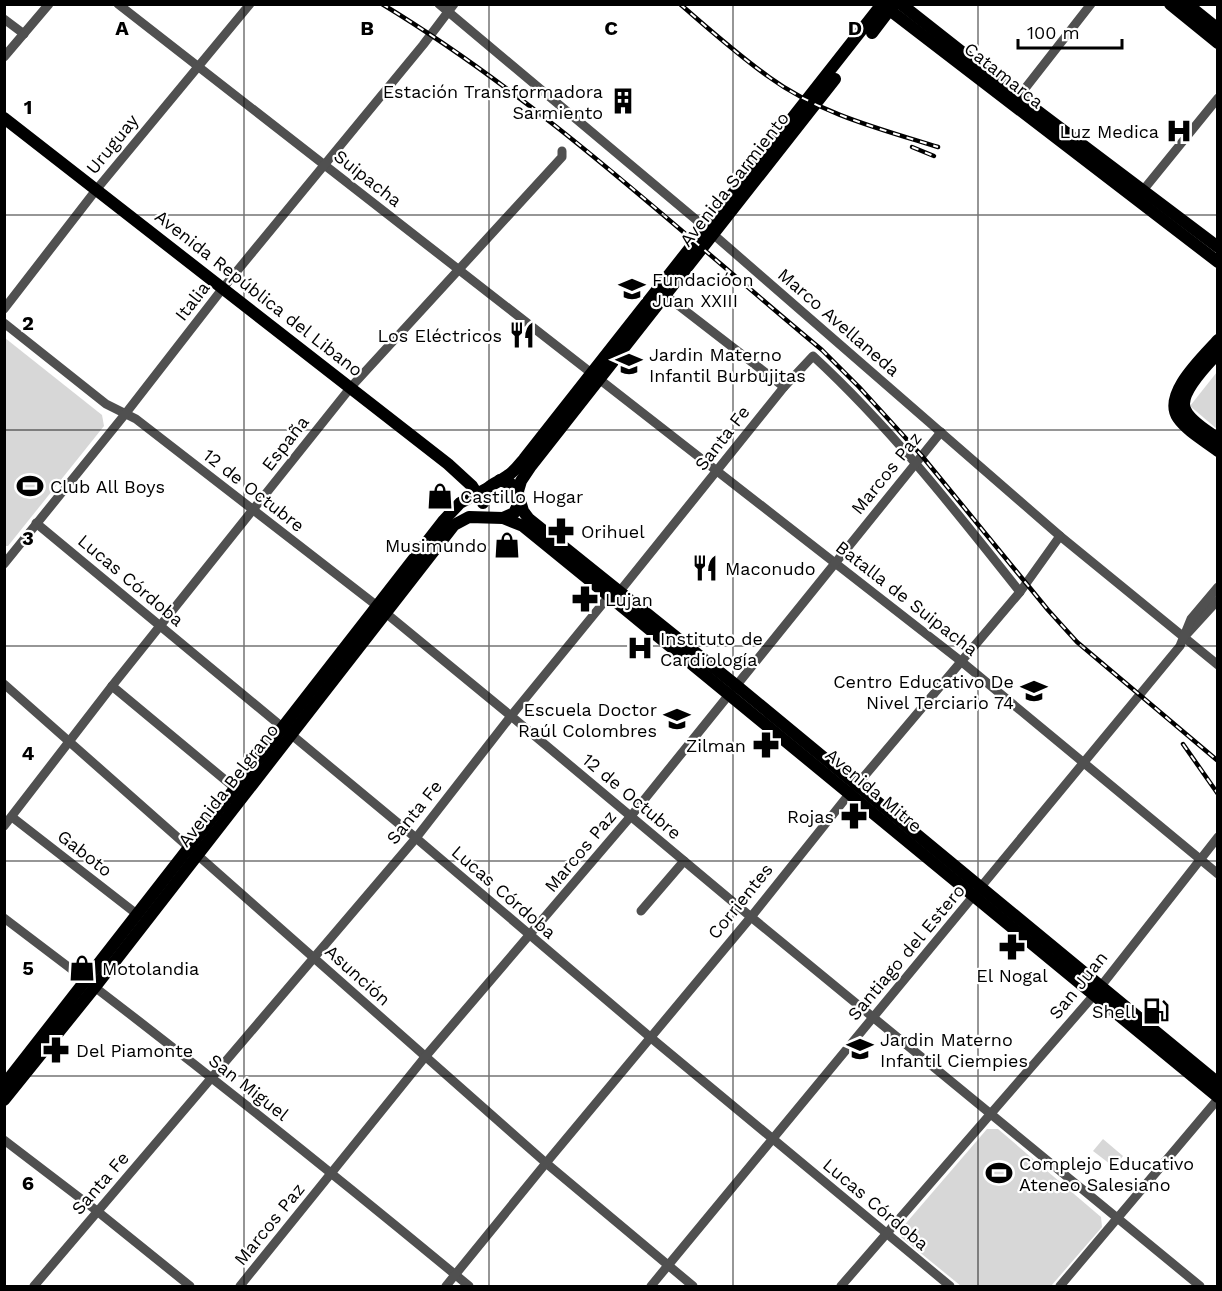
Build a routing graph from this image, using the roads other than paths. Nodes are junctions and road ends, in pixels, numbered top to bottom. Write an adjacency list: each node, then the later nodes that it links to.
1 (49, 4): 15 (street)
2 (118, 4): 18 (street, Suipacha)
3 (250, 4): 18 (street, Uruguay)
4 (439, 4): 10 (street, Marco Avellaneda)
5 (872, 4): 13 (main road)
6 (1091, 4): 20 (street)
7 (1170, 4): 16 (main road)
8 (1187, 4): 14 (main road)
9 (888, 5): 12 (main road, Catamarca); 13 (main road, Avenida Sarmiento); 20 (main road, Catamarca)
10 (451, 9): 23 (street, Italia); 26 (street, Marco Avellaneda)
11 (4, 19): 15 (street)
12 (905, 22): 13 (main road); 20 (main road, Catamarca)
13 (871, 27): 26 (main road, Avenida Sarmiento)
14 (1218, 29)
15 (24, 34): 17 (street)
16 (1218, 43)
17 (4, 57)
18 (197, 66): 23 (street, Suipacha); 24 (street, Uruguay)
19 (1218, 98): 25 (street)
20 (1016, 101): 25 (main road, Catamarca)
21 (4, 118): 24 (main road, Avenida República del Libano)
22 (562, 151): 29 (street, España)
23 (323, 165): 29 (street, Suipacha); 30 (street, Italia)
24 (96, 190): 30 (main road, Avenida República del Libano); 32 (street, Uruguay)
25 (1140, 195): 27 (main road, Catamarca); 28 (main road, Catamarca)
26 (710, 232): 31 (main road, Avenida Sarmiento); 36 (main road, Avenida Sarmiento); 41 (street, Marco Avellaneda)
27 (1218, 247)
28 (1218, 262)
29 (458, 269): 36 (street, Suipacha); 37 (street, España)
30 (223, 288): 37 (main road, Avenida República del Libano); 40 (street, Italia)
31 (665, 295): 36 (main road, Avenida Sarmiento); 38 (street)
32 (4, 309)
33 (4, 322): 40 (street, 12 de Octubre)
34 (1218, 339): 39 (main road)
35 (1218, 353): 39 (main road)
36 (594, 376): 45 (street, Batalla de Suipacha); 47 (main road, Avenida Sarmiento); 48 (main road, Avenida Sarmiento)
37 (351, 387): 46 (main road, Avenida República del Libano); 51 (street, España)
38 (784, 387): 44 (street, Santa Fe); 45 (street, Santa Fe)
39 (1179, 406): 42 (main road); 43 (main road)
40 (126, 413): 51 (street, 12 de Octubre); 53 (street, Italia)
41 (941, 432): 44 (street, Marcos Paz); 54 (street, Marco Avellaneda)
42 (1218, 439)
43 (1218, 451)
44 (916, 463): 56 (street, Marcos Paz); 58 (street)
45 (717, 472): 56 (street, Batalla de Suipacha); 59 (street, Santa Fe)
46 (464, 478): 49 (main road, Avenida República del Libano); 50 (main road)
47 (500, 480): 48 (main road); 49 (main road)
48 (519, 494): 52 (main road); 59 (main road, Avenida Mitre)
49 (482, 495): 50 (main road, Avenida Belgrano); 52 (main road)
50 (460, 503): 61 (main road, Avenida Belgrano)
51 (253, 510): 61 (street, 12 de Octubre); 62 (street, España)
52 (499, 517): 59 (main road, Avenida Mitre); 61 (main road, Avenida Belgrano)
53 (36, 522): 55 (street, Italia); 62 (street, Lucas Córdoba)
54 (1060, 536): 58 (street, Corrientes); 63 (street, Marco Avellaneda)
55 (6, 560)
56 (835, 562): 64 (street, Batalla de Suipacha); 68 (street, Marcos Paz)
57 (1218, 587): 63 (street, Santiago del Estero)
58 (1020, 592): 64 (street, Corrientes)
59 (614, 593): 68 (main road, Avenida Mitre); 70 (street, Santa Fe)
60 (1218, 600): 63 (street, Santiago del Estero)
61 (380, 609): 70 (street, 12 de Octubre); 71 (main road, Avenida Belgrano)
62 (160, 626): 66 (street, España); 71 (street, Lucas Córdoba)
63 (1184, 637): 65 (street, Marco Avellaneda); 73 (street, Santiago del Estero)
64 (962, 662): 73 (street, Batalla de Suipacha); 75 (street, Corrientes)
65 (1218, 665)
66 (112, 686): 72 (street, España); 74 (street)
67 (8, 687): 69 (street); 72 (street, Asunción)
68 (734, 690): 75 (main road, Avenida Mitre); 76 (street, Marcos Paz)
69 (4, 699)
70 (511, 716): 76 (street, 12 de Octubre); 80 (street, Santa Fe)
71 (287, 730): 74 (main road, Avenida Belgrano); 80 (street, Lucas Córdoba); 81 (main road, Avenida Belgrano)
72 (69, 742): 77 (street, España); 81 (street, Asunción)
73 (1084, 762): 82 (street, Batalla de Suipacha); 85 (street, Santiago del Estero)
74 (236, 789): 81 (main road, Avenida Belgrano)
75 (853, 790): 85 (main road, Avenida Mitre); 88 (street, Corrientes)
76 (631, 816): 83 (street, 12 de Octubre); 90 (street, Marcos Paz)
77 (12, 817): 78 (street, España); 87 (street, Gaboto)
78 (4, 826)
79 (1218, 837): 82 (street, San Juan)
80 (416, 838): 90 (street, Lucas Córdoba); 91 (street, Santa Fe)
81 (194, 850): 87 (main road, Avenida Belgrano); 91 (street, Asunción); 92 (main road, Avenida Belgrano)
82 (1199, 858): 84 (street, Batalla de Suipacha); 93 (street, San Juan)
83 (684, 861): 86 (street); 88 (street, 12 de Octubre)
84 (1218, 874)
85 (976, 892): 93 (main road, Avenida Mitre); 94 (street, Santiago del Estero)
86 (641, 911)
87 (138, 915): 92 (main road, Avenida Belgrano)
88 (751, 917): 94 (street, 12 de Octubre); 95 (street, Corrientes)
89 (4, 918): 92 (street, San Miguel)
90 (530, 937): 95 (street, Lucas Córdoba); 96 (street, Marcos Paz)
91 (314, 958): 96 (street, Asunción); 97 (street, Santa Fe)
92 (91, 984): 97 (street, San Miguel); 99 (main road, Avenida Belgrano); 101 (main road, Avenida Belgrano)
93 (1097, 991): 98 (main road, Avenida Mitre); 100 (main road, Avenida Mitre); 102 (street, San Juan)
94 (873, 1017): 102 (street, 12 de Octubre); 103 (street, Santiago del Estero)
95 (650, 1037): 103 (street, Lucas Córdoba); 105 (street, Corrientes)
96 (426, 1057): 105 (street, Asunción); 106 (street, Marcos Paz)
97 (212, 1079): 106 (street, San Miguel); 107 (street, Santa Fe)
98 (1218, 1083)
99 (4, 1085)
100 (1218, 1098): 108 (street)
101 (4, 1100)
102 (991, 1114): 108 (street, 12 de Octubre); 109 (street, San Juan)
103 (774, 1139): 109 (street, Lucas Córdoba); 110 (street, Santiago del Estero)
104 (4, 1140): 107 (street)
105 (546, 1163): 110 (street, Asunción); 111 (street, Corrientes)
106 (332, 1173): 111 (street, San Miguel); 114 (street, Marcos Paz)
107 (97, 1211): 112 (street, Santa Fe); 113 (street)
108 (1117, 1219): 121 (street); 122 (street, 12 de Octubre)
109 (886, 1234): 119 (street, San Juan); 120 (street, Lucas Córdoba)
110 (668, 1266): 117 (street, Santiago del Estero); 118 (street, Asunción)
111 (455, 1275): 115 (street, Corrientes); 116 (street, San Miguel)
112 (34, 1287)
113 (190, 1287)
114 (240, 1287)
115 (446, 1287)
116 (469, 1287)
117 (651, 1287)
118 (693, 1287)
119 (841, 1287)
120 (950, 1287)
121 (1060, 1287)
122 (1200, 1287)

